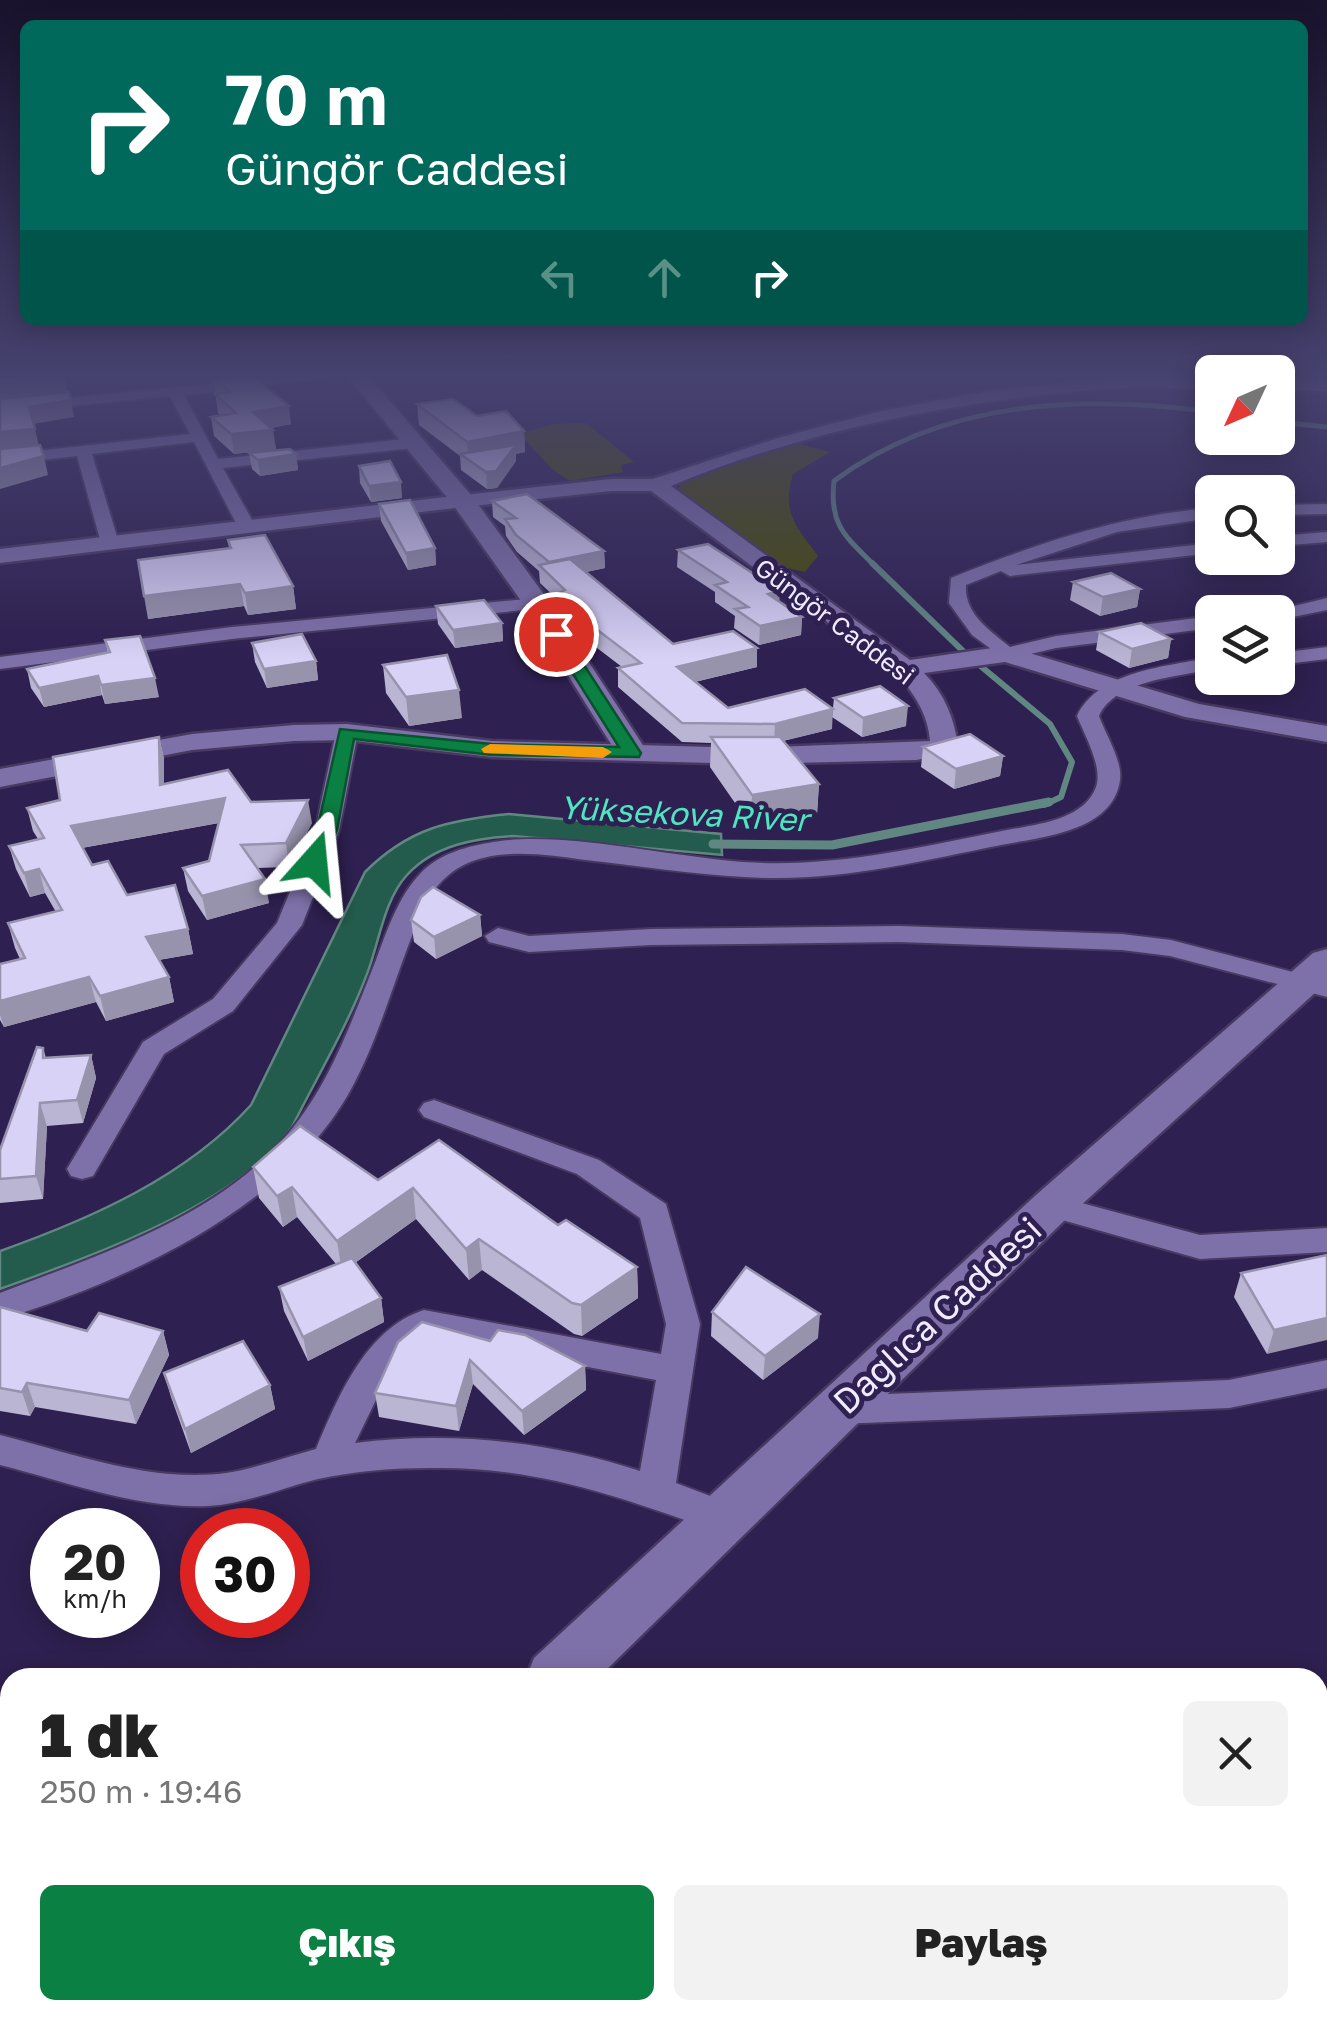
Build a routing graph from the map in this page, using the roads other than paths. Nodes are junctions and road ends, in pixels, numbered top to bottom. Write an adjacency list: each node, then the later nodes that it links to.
1 (89, 471): 13 (street)
2 (218, 471): 10 (street)
3 (437, 471): 6 (main road)
4 (689, 471): 5 (street)
5 (656, 486): 6 (street); 26 (street, Güngör Caddesi)
6 (463, 501): 10 (street); 17 (main road)
7 (1327, 509): 8 (street)
8 (1295, 510)
9 (1195, 515): 16 (street)
10 (247, 527): 13 (street)
11 (1327, 537): 12 (street)
12 (1295, 540)
13 (110, 543): 15 (street)
14 (1195, 550): 16 (street)
15 (0, 556)
16 (974, 575): 22 (street)
17 (538, 604): 24 (street); 30 (main road)
18 (1327, 604): 19 (street)
19 (1295, 611)
20 (1195, 624): 22 (street)
21 (1327, 653): 23 (street)
22 (1006, 654): 26 (street); 27 (street)
23 (1295, 657)
24 (0, 662)
25 (1195, 667): 27 (street)
26 (906, 668): 30 (street, Güngör Caddesi)
27 (1116, 687): 29 (street); 38 (street)
28 (347, 732): 30 (street, Güngör Caddesi); 31 (street, Güngör Caddesi); 35 (street)
29 (1327, 734)
30 (632, 753)
31 (0, 778)
32 (498, 936): 33 (street)
33 (1318, 978): 36 (main road, Dağlıca Caddesi)
34 (434, 1110): 39 (street)
35 (82, 1170)
36 (1052, 1206): 37 (street); 41 (main road, Dağlıca Caddesi)
37 (1327, 1240)
38 (0, 1306)
39 (678, 1371): 43 (street); 44 (street)
40 (1327, 1374): 41 (street)
41 (836, 1410): 45 (main road, Dağlıca Caddesi)
42 (0, 1450): 43 (street)
43 (329, 1461): 44 (street)
44 (656, 1488): 45 (street)
45 (725, 1518): 46 (main road, Dağlıca Caddesi)
46 (567, 1668)

